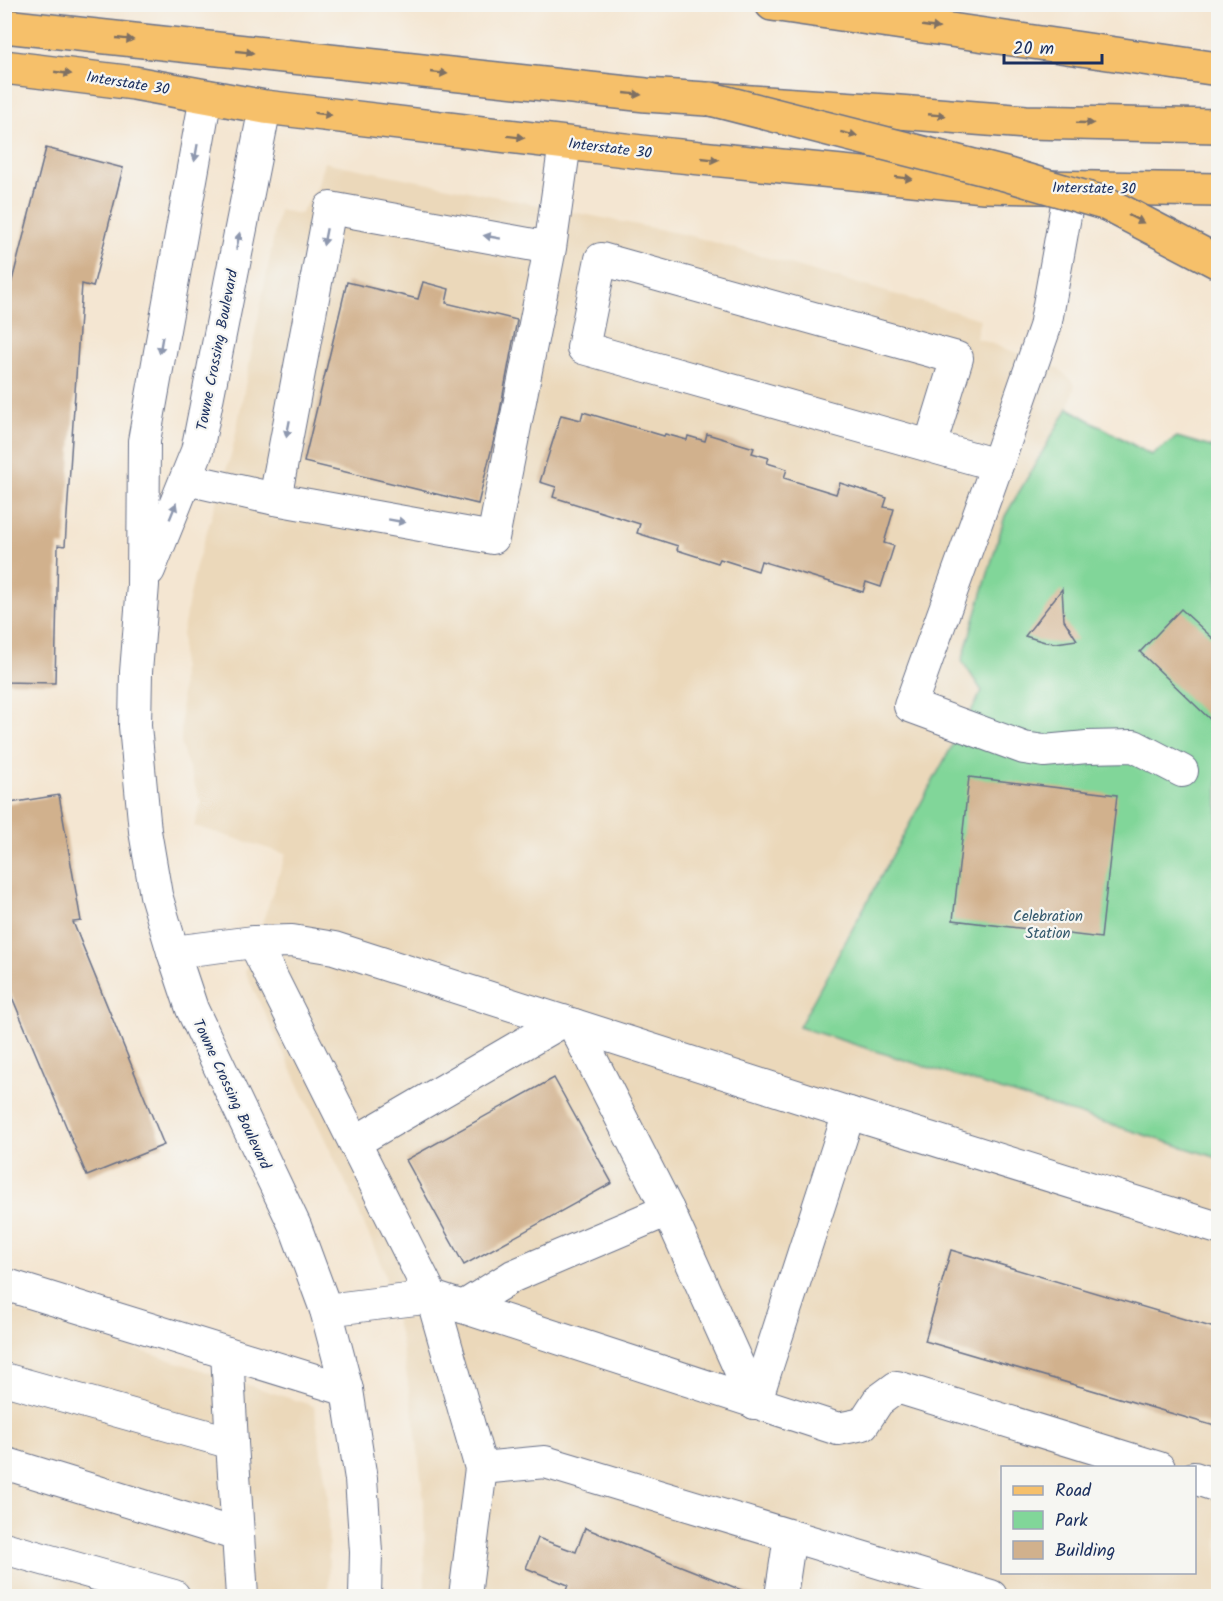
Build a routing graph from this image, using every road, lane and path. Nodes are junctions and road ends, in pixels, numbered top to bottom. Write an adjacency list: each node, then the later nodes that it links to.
1 (772, 4): 4 (main road, one-way to 4)
2 (4, 26): 6 (main road, one-way to 6)
3 (4, 67): 5 (main road, Interstate 30, one-way to 5)
4 (1218, 69)
5 (206, 96): 7 (main road, Interstate 30); 18 (street, Towne Crossing Boulevard, one-way to 18)
6 (711, 99): 8 (main road, one-way to 8, bridge); 13 (main road, one-way to 13, bridge)
7 (265, 107): 9 (main road, Interstate 30, one-way to 9); 16 (street, Towne Crossing Boulevard, one-way to 7)
8 (1218, 126)
9 (565, 143): 10 (main road, Interstate 30, one-way to 10); 12 (street)
10 (1070, 188): 11 (main road, Interstate 30); 15 (street)
11 (1218, 190)
12 (550, 248): 17 (street, one-way to 12); 17 (street, one-way to 17)
13 (1218, 262)
14 (930, 446): 14 (street); 15 (street)
15 (997, 465): 19 (street)
16 (186, 479): 17 (street); 18 (street, Towne Crossing Boulevard, one-way to 16)
17 (275, 499)
18 (143, 585): 21 (street, Towne Crossing Boulevard)
19 (1182, 771)
20 (254, 942): 21 (street); 22 (street); 24 (street)
21 (172, 951): 30 (street, Towne Crossing Boulevard)
22 (568, 1023): 23 (street); 24 (street); 25 (street)
23 (849, 1113): 26 (street); 34 (street)
24 (355, 1142): 28 (street)
25 (668, 1210): 29 (street); 34 (street)
26 (1218, 1228)
27 (4, 1284): 31 (street)
28 (432, 1297): 29 (street); 30 (street); 38 (street)
29 (463, 1307): 34 (street)
30 (326, 1310): 33 (street, Towne Crossing Boulevard)
31 (227, 1353): 33 (street); 35 (street)
32 (4, 1379): 35 (street)
33 (347, 1390): 46 (street, Towne Crossing Boulevard)
34 (755, 1403): 37 (street)
35 (232, 1443): 41 (street)
36 (4, 1463): 41 (street)
37 (1156, 1466)
38 (481, 1468): 42 (street); 47 (street)
39 (1196, 1479): 40 (street)
40 (1218, 1486)
41 (238, 1536): 45 (street)
42 (790, 1536): 48 (street); 49 (street)
43 (4, 1548): 44 (street)
44 (174, 1596)
45 (242, 1596)
46 (365, 1596)
47 (465, 1596)
48 (781, 1596)
49 (991, 1596)

